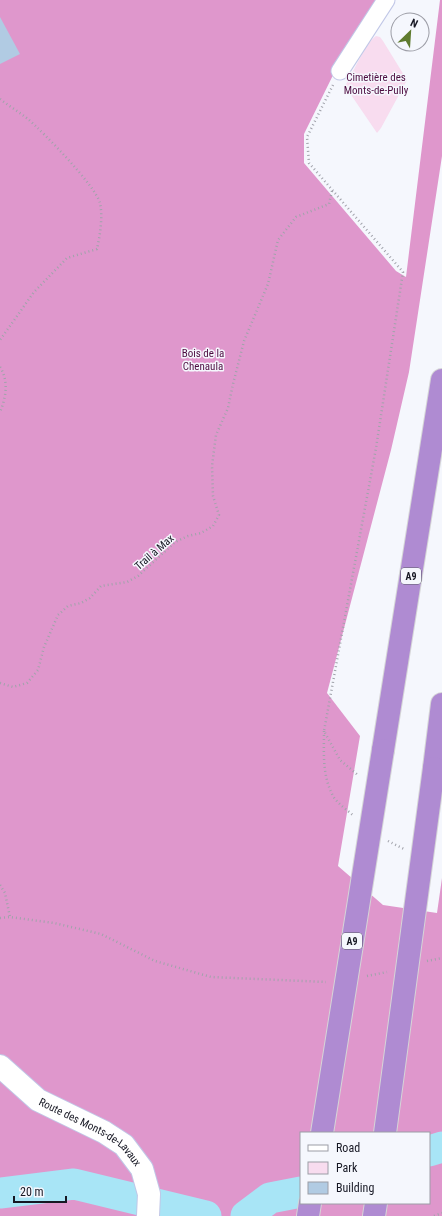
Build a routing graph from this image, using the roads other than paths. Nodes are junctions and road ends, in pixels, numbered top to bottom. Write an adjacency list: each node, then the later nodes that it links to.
1 (386, 0): 2 (street)
2 (340, 71)
3 (442, 380): 6 (highway, A9, bridge)
4 (442, 704): 7 (highway, bridge)
5 (0, 1066): 10 (street, Route des Monts-de-Lavaux)
6 (322, 1132)
7 (385, 1132)
8 (310, 1204): 11 (highway)
9 (376, 1204): 12 (highway)
10 (148, 1216)
11 (308, 1216)
12 (374, 1216)

